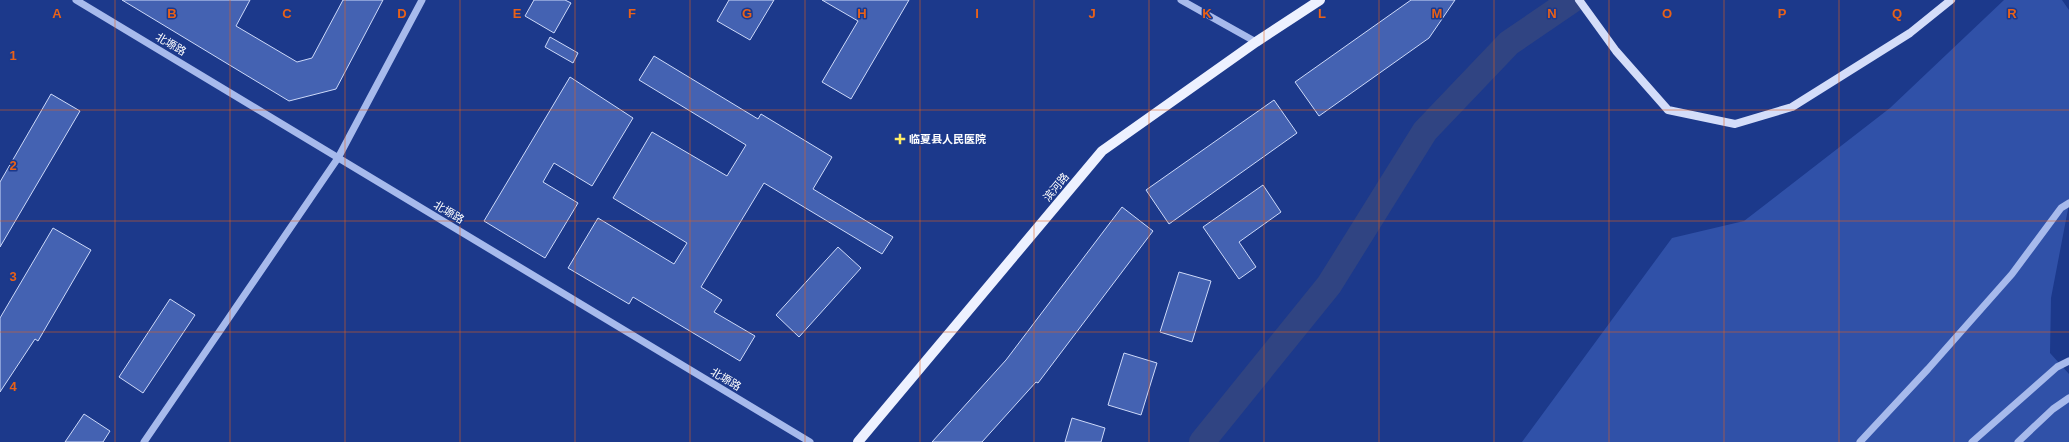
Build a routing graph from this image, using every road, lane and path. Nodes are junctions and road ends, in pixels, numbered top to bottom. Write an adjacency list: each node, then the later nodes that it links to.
1 (76, 0): 8 (street, 北塬路)
2 (422, 0): 8 (street)
3 (1181, 0): 7 (street)
4 (1320, 0): 7 (main road, 滨河路)
5 (1579, 0): 6 (main road)
6 (1952, 0)
7 (1256, 42): 14 (main road, 滨河路)
8 (338, 158): 12 (street); 13 (street, 北塬路)
9 (2069, 203): 15 (street)
10 (2069, 361): 16 (street)
11 (2069, 398): 17 (street)
12 (144, 442)
13 (810, 442)
14 (858, 442)
15 (1860, 442)
16 (1972, 442)
17 (2018, 442)

